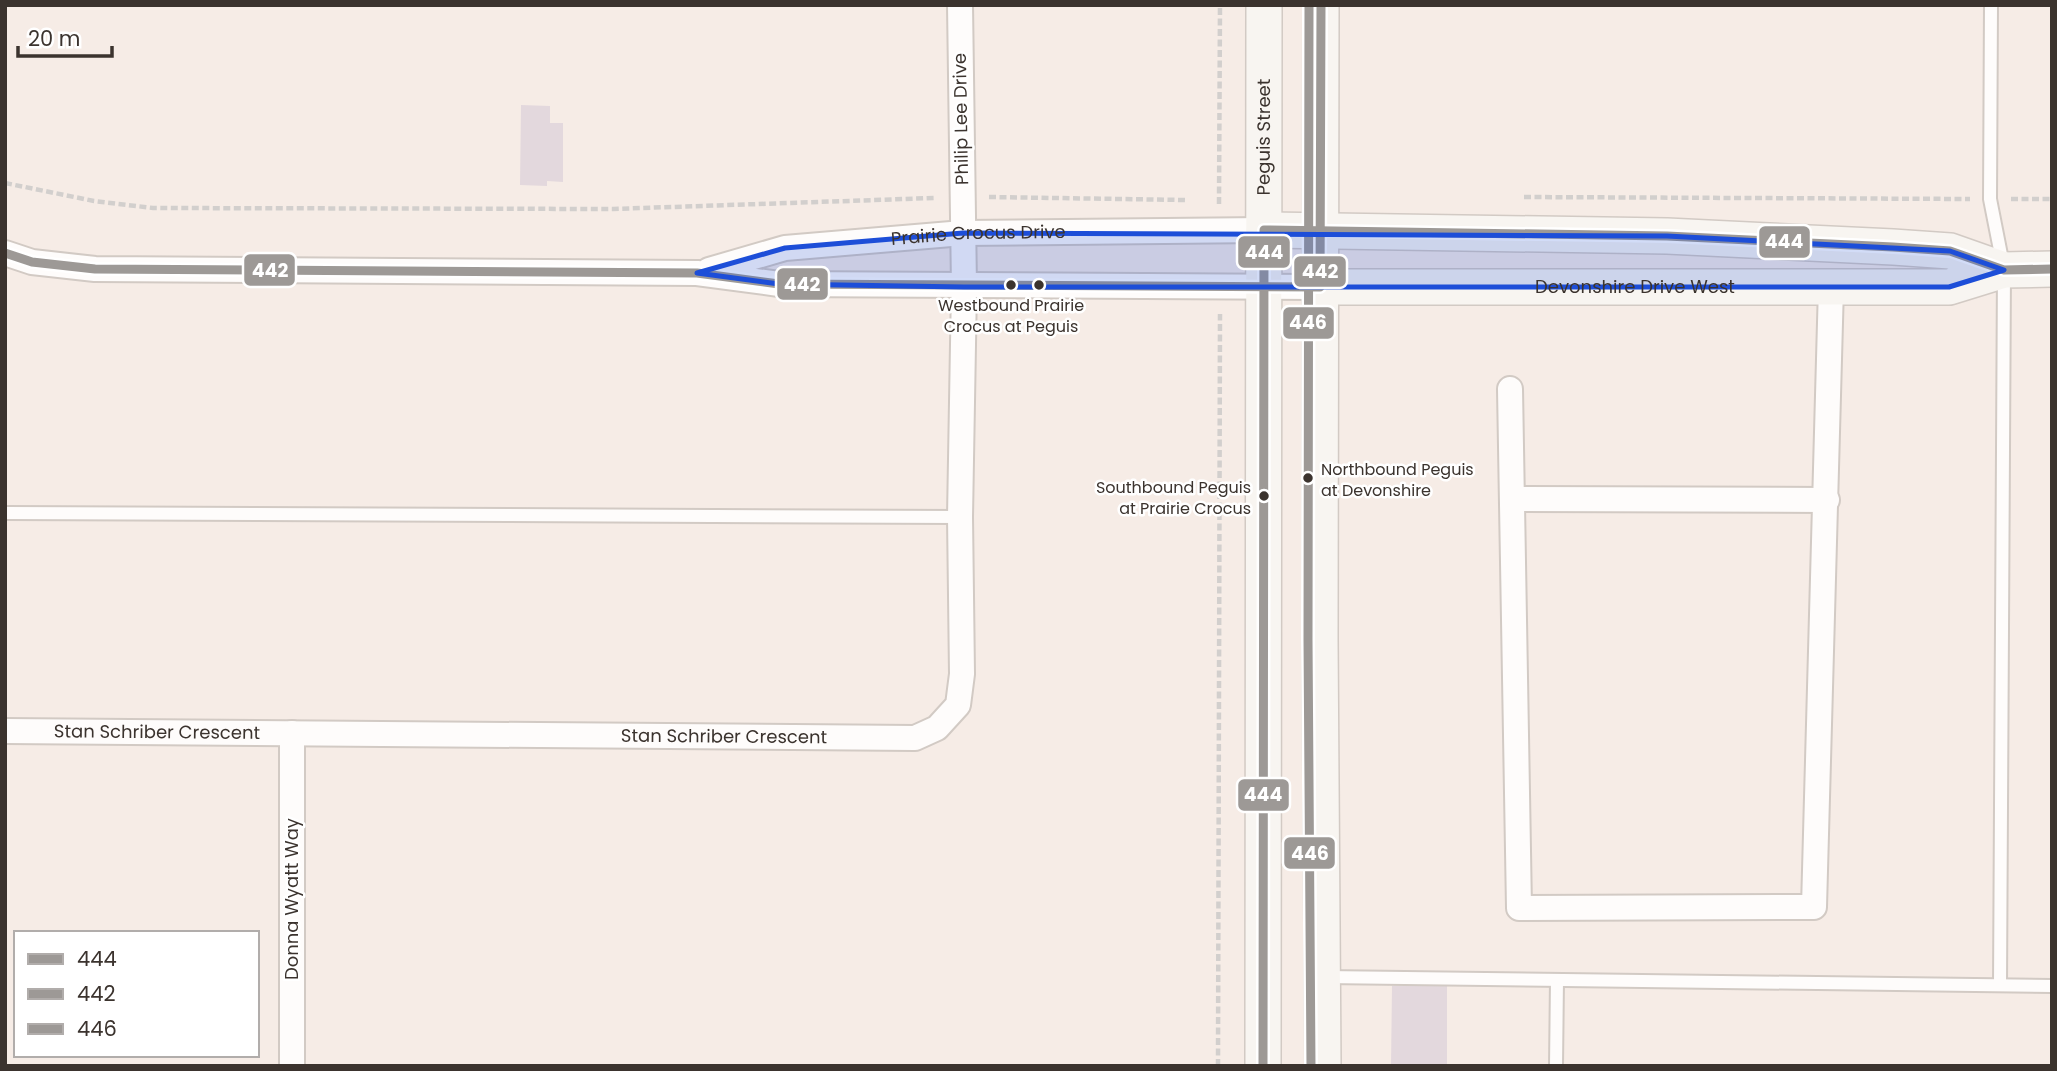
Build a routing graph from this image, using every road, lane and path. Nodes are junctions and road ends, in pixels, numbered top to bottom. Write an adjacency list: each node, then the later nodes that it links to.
1 (960, 5): 9 (street, Philip Lee Drive)
2 (1220, 5): 7 (path)
3 (1264, 5): 6 (street, Peguis Street)
4 (1321, 5): 8 (street)
5 (1991, 5): 12 (lane)
6 (1264, 230): 7 (street, Prairie Crocus Drive); 8 (street, Devonshire Drive West); 15 (street, Peguis Street)
7 (1219, 231): 9 (street, Prairie Crocus Drive)
8 (1321, 231): 12 (street, Devonshire Drive West); 17 (street)
9 (963, 233): 13 (street, Prairie Crocus Drive); 16 (street, Stan Schriber Crescent)
10 (5, 253): 13 (street, Prairie Crocus Drive)
11 (2052, 269): 12 (street, Devonshire Drive West)
12 (2004, 270): 18 (street, Devonshire Drive West); 28 (lane)
13 (696, 273): 16 (street, Prairie Crocus Drive)
14 (1220, 284): 15 (street, Prairie Crocus Drive); 16 (street, Prairie Crocus Drive); 31 (path)
15 (1264, 285): 17 (street, Devonshire Drive West); 32 (street, Peguis Street)
16 (964, 286): 23 (street, Stan Schriber Crescent)
17 (1320, 286): 18 (street, Devonshire Drive West); 26 (street)
18 (1831, 286): 21 (street)
19 (1510, 389): 20 (street)
20 (1512, 499): 21 (street); 21 (street)
21 (1827, 500)
22 (5, 513): 23 (lane)
23 (960, 517): 25 (street, Stan Schriber Crescent)
24 (5, 731): 25 (street, Stan Schriber Crescent)
25 (292, 733): 30 (street, Donna Wyatt Way)
26 (1323, 977): 27 (lane); 33 (street)
27 (1557, 980): 28 (lane); 34 (lane)
28 (2000, 985): 29 (lane)
29 (2052, 986)
30 (292, 1066)
31 (1218, 1066)
32 (1264, 1066)
33 (1323, 1066)
34 (1556, 1066)

